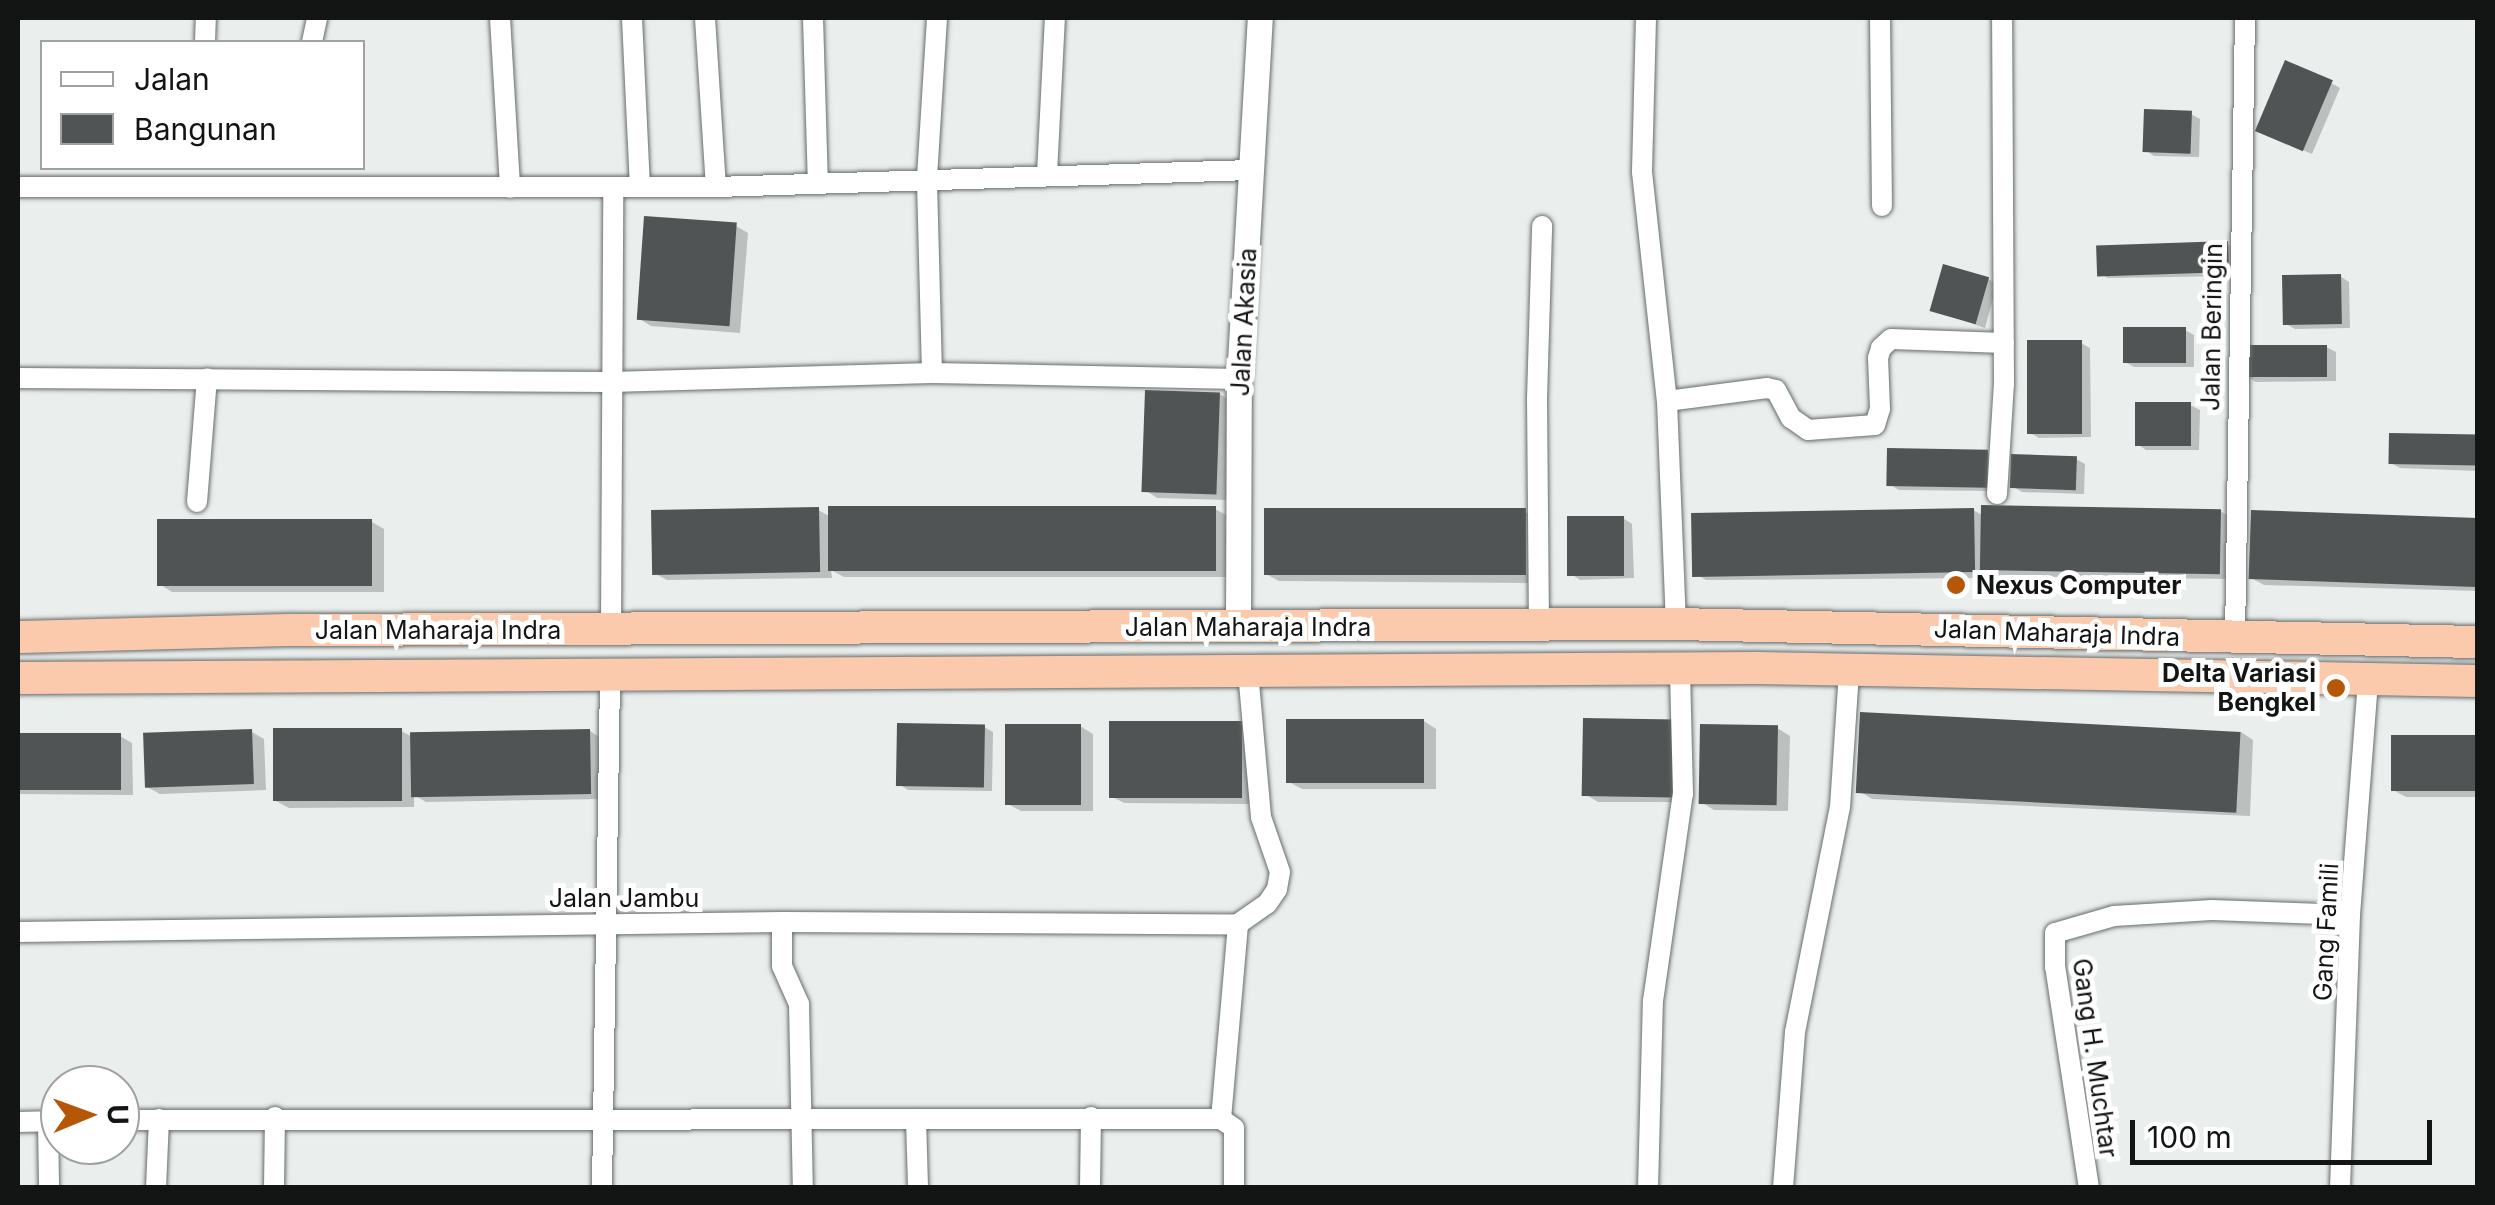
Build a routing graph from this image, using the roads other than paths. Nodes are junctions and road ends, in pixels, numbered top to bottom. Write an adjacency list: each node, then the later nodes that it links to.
1 (500, 18): 22 (street)
2 (632, 18): 19 (street)
3 (705, 18): 21 (street)
4 (813, 18): 17 (street)
5 (937, 18): 16 (street)
6 (1055, 18): 13 (street)
7 (1260, 18): 12 (street, Jalan Akasia)
8 (1646, 18): 31 (street)
9 (1880, 18): 23 (street)
10 (2002, 18): 25 (street)
11 (2245, 18): 41 (street, Jalan Beringin)
12 (1252, 170): 13 (street); 29 (street, Jalan Akasia)
13 (1047, 174): 16 (street)
14 (321, 175): 15 (street); 22 (street)
15 (202, 177): 20 (street)
16 (927, 177): 17 (street); 26 (street)
17 (818, 184): 21 (street)
18 (613, 186): 19 (street); 22 (street); 30 (street)
19 (640, 186): 21 (street)
20 (18, 187)
21 (716, 187)
22 (510, 188)
23 (1882, 206)
24 (1542, 226): 36 (street)
25 (2004, 344): 31 (street); 32 (street)
26 (932, 373): 29 (street); 30 (street)
27 (18, 378): 28 (street)
28 (207, 378): 30 (street); 33 (street)
29 (1239, 379): 35 (street, Jalan Akasia)
30 (610, 382): 37 (street)
31 (1667, 401): 34 (street)
32 (1997, 494)
33 (197, 502)
34 (1676, 624): 36 (highway, Jalan Maharaja Indra); 38 (highway, Jalan Maharaja Indra)
35 (1238, 626): 36 (highway, Jalan Maharaja Indra); 37 (highway, Jalan Maharaja Indra)
36 (1539, 627)
37 (611, 628): 39 (highway, Jalan Maharaja Indra)
38 (1922, 629): 41 (highway, Jalan Maharaja Indra); 46 (highway)
39 (442, 632): 40 (highway, Jalan Maharaja Indra); 49 (highway)
40 (18, 637)
41 (2235, 638): 42 (highway, Jalan Maharaja Indra)
42 (2478, 642)
43 (1680, 668): 44 (highway, Jalan Maharaja Indra); 45 (highway, Jalan Maharaja Indra); 72 (street)
44 (1248, 670): 47 (highway, Jalan Maharaja Indra); 55 (street)
45 (1848, 670): 46 (highway, Jalan Maharaja Indra); 73 (street)
46 (1921, 673): 50 (highway, Jalan Maharaja Indra)
47 (610, 676): 49 (highway, Jalan Maharaja Indra); 54 (street)
48 (18, 678): 49 (highway, Jalan Maharaja Indra)
49 (441, 678)
50 (2368, 679): 51 (highway, Jalan Maharaja Indra); 52 (street, Gang Famili)
51 (2478, 681)
52 (2350, 915): 74 (street, Gang H. Muchtar); 75 (street, Gang Famili)
53 (782, 922): 54 (street, Jalan Jambu); 55 (street, Jalan Jambu); 64 (street)
54 (608, 924): 56 (street, Jalan Jambu); 61 (street)
55 (1234, 925): 63 (street)
56 (18, 932)
57 (275, 1117): 60 (street); 61 (street); 66 (street)
58 (1091, 1118): 62 (street); 63 (street); 70 (street)
59 (140, 1119): 60 (street)
60 (159, 1119): 65 (street)
61 (602, 1119): 64 (street); 67 (street)
62 (916, 1119): 64 (street); 69 (street)
63 (1221, 1119): 71 (street)
64 (802, 1121): 68 (street)
65 (156, 1188)
66 (274, 1188)
67 (602, 1188)
68 (803, 1188)
69 (918, 1188)
70 (1090, 1188)
71 (1234, 1188)
72 (1648, 1188)
73 (1783, 1188)
74 (2089, 1188)
75 (2340, 1188)

